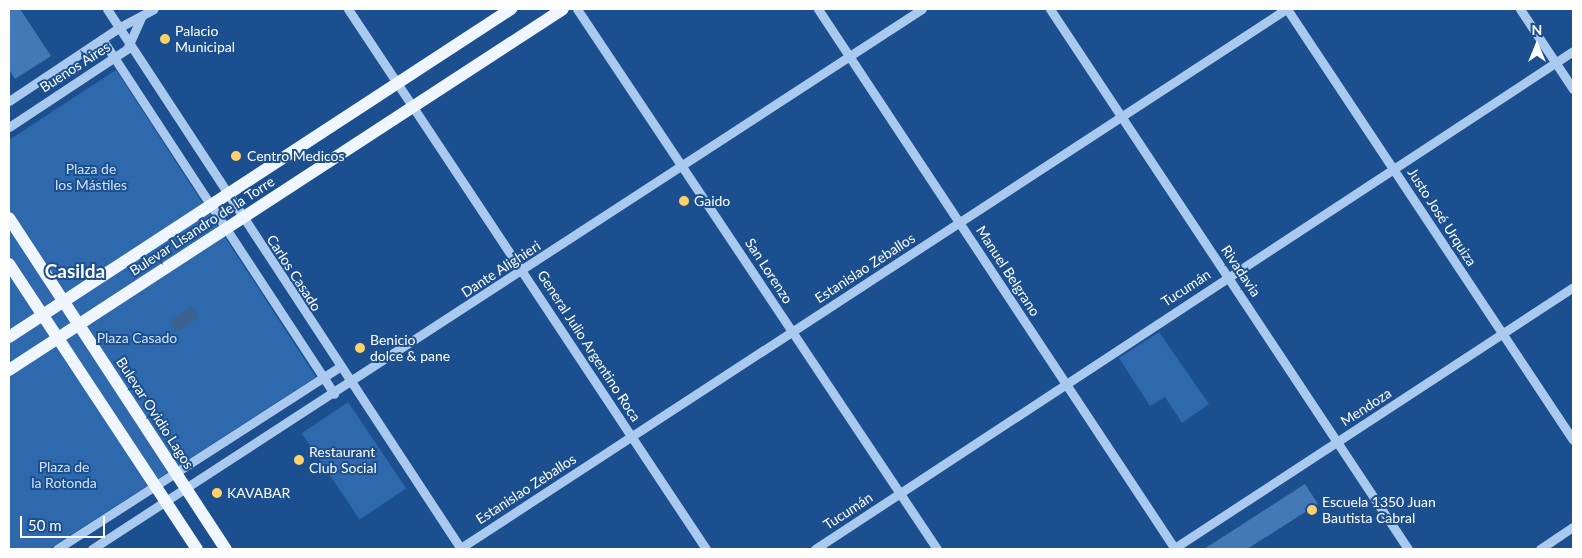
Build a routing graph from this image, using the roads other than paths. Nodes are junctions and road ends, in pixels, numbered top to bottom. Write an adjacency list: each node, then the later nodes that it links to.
1 (107, 9): 13 (street, Carlos Casado)
2 (154, 9): 12 (street, Buenos Aires)
3 (348, 9): 20 (street, General Julio Argentino Roca)
4 (511, 9): 20 (main road, Bulevar Lisandro de la Torre)
5 (563, 9): 23 (main road, Bulevar Lisandro de la Torre)
6 (577, 9): 26 (street, San Lorenzo)
7 (818, 9): 17 (street, Manuel Belgrano)
8 (922, 9): 17 (street, Dante Alighieri)
9 (1050, 9): 24 (street, Rivadavia)
10 (1287, 9): 24 (street, Estanislao Zeballos); 27 (street, Justo José Urquiza)
11 (1520, 9): 19 (street)
12 (141, 17): 13 (street, Buenos Aires); 15 (street, Buenos Aires)
13 (120, 27): 14 (street, Buenos Aires); 15 (street, Carlos Casado)
14 (102, 39): 18 (street); 22 (street, Buenos Aires)
15 (131, 44): 18 (street, Buenos Aires); 28 (street, Carlos Casado)
16 (1573, 51): 19 (street, Tucumán)
17 (850, 56): 26 (street, Dante Alighieri); 32 (street, Manuel Belgrano)
18 (114, 58): 25 (street, Buenos Aires); 29 (street)
19 (1556, 62): 21 (street); 27 (street, Tucumán)
20 (397, 83): 23 (street, General Julio Argentino Roca); 28 (main road, Bulevar Lisandro de la Torre)
21 (1573, 88)
22 (9, 101)
23 (412, 107): 30 (main road, Bulevar Lisandro de la Torre); 35 (street, General Julio Argentino Roca)
24 (1122, 117): 32 (street, Estanislao Zeballos); 36 (street, Rivadavia)
25 (9, 127)
26 (683, 166): 35 (street, Dante Alighieri); 41 (street, San Lorenzo)
27 (1394, 169): 36 (street, Tucumán); 42 (street, Justo José Urquiza)
28 (227, 194): 29 (main road, Bulevar Lisandro de la Torre); 30 (street, Carlos Casado)
29 (209, 206): 33 (street); 38 (main road, Bulevar Lisandro de la Torre)
30 (241, 217): 33 (main road, Bulevar Lisandro de la Torre); 45 (street, Carlos Casado)
31 (9, 218): 38 (main road, Bulevar Ovidio Lagos)
32 (960, 223): 41 (street, Estanislao Zeballos); 49 (street, Manuel Belgrano)
33 (224, 229): 40 (main road, Bulevar Lisandro de la Torre); 47 (street)
34 (9, 264): 39 (main road)
35 (523, 271): 48 (street, Dante Alighieri); 51 (street, General Julio Argentino Roca)
36 (1228, 277): 49 (street, Tucumán); 53 (street, Rivadavia)
37 (1573, 287): 42 (street, Mendoza)
38 (63, 300): 39 (main road, Bulevar Lisandro de la Torre); 40 (main road, Bulevar Ovidio Lagos)
39 (42, 314): 43 (main road, Bulevar Lisandro de la Torre); 44 (main road)
40 (79, 324): 44 (main road, Bulevar Lisandro de la Torre); 54 (main road, Bulevar Ovidio Lagos)
41 (793, 332): 51 (street, Estanislao Zeballos); 57 (street, San Lorenzo)
42 (1503, 334): 52 (street, Justo José Urquiza); 53 (street, Mendoza)
43 (9, 337)
44 (58, 338): 46 (main road, Bulevar Lisandro de la Torre); 55 (main road)
45 (339, 367): 47 (street); 48 (street, Carlos Casado)
46 (9, 370)
47 (321, 377): 50 (street); 54 (street)
48 (350, 384): 50 (street, Dante Alighieri); 64 (street, Carlos Casado)
49 (1066, 384): 57 (street, Tucumán); 68 (street, Manuel Belgrano)
50 (334, 394): 56 (street, Dante Alighieri)
51 (632, 438): 64 (street, Estanislao Zeballos); 65 (street, General Julio Argentino Roca)
52 (1573, 440)
53 (1337, 442): 68 (street, Mendoza); 69 (street, Rivadavia)
54 (175, 472): 55 (street); 56 (main road, Bulevar Ovidio Lagos)
55 (153, 485): 58 (main road); 60 (street)
56 (186, 489): 58 (street, Dante Alighieri); 63 (main road, Bulevar Ovidio Lagos)
57 (900, 493): 66 (street, Tucumán); 67 (street, San Lorenzo)
58 (166, 502): 61 (street, Dante Alighieri); 62 (main road)
59 (1573, 527): 70 (street)
60 (57, 549)
61 (92, 549)
62 (196, 549)
63 (226, 549)
64 (460, 549)
65 (706, 549)
66 (814, 549)
67 (937, 549)
68 (1174, 549)
69 (1408, 549)
70 (1540, 549)

